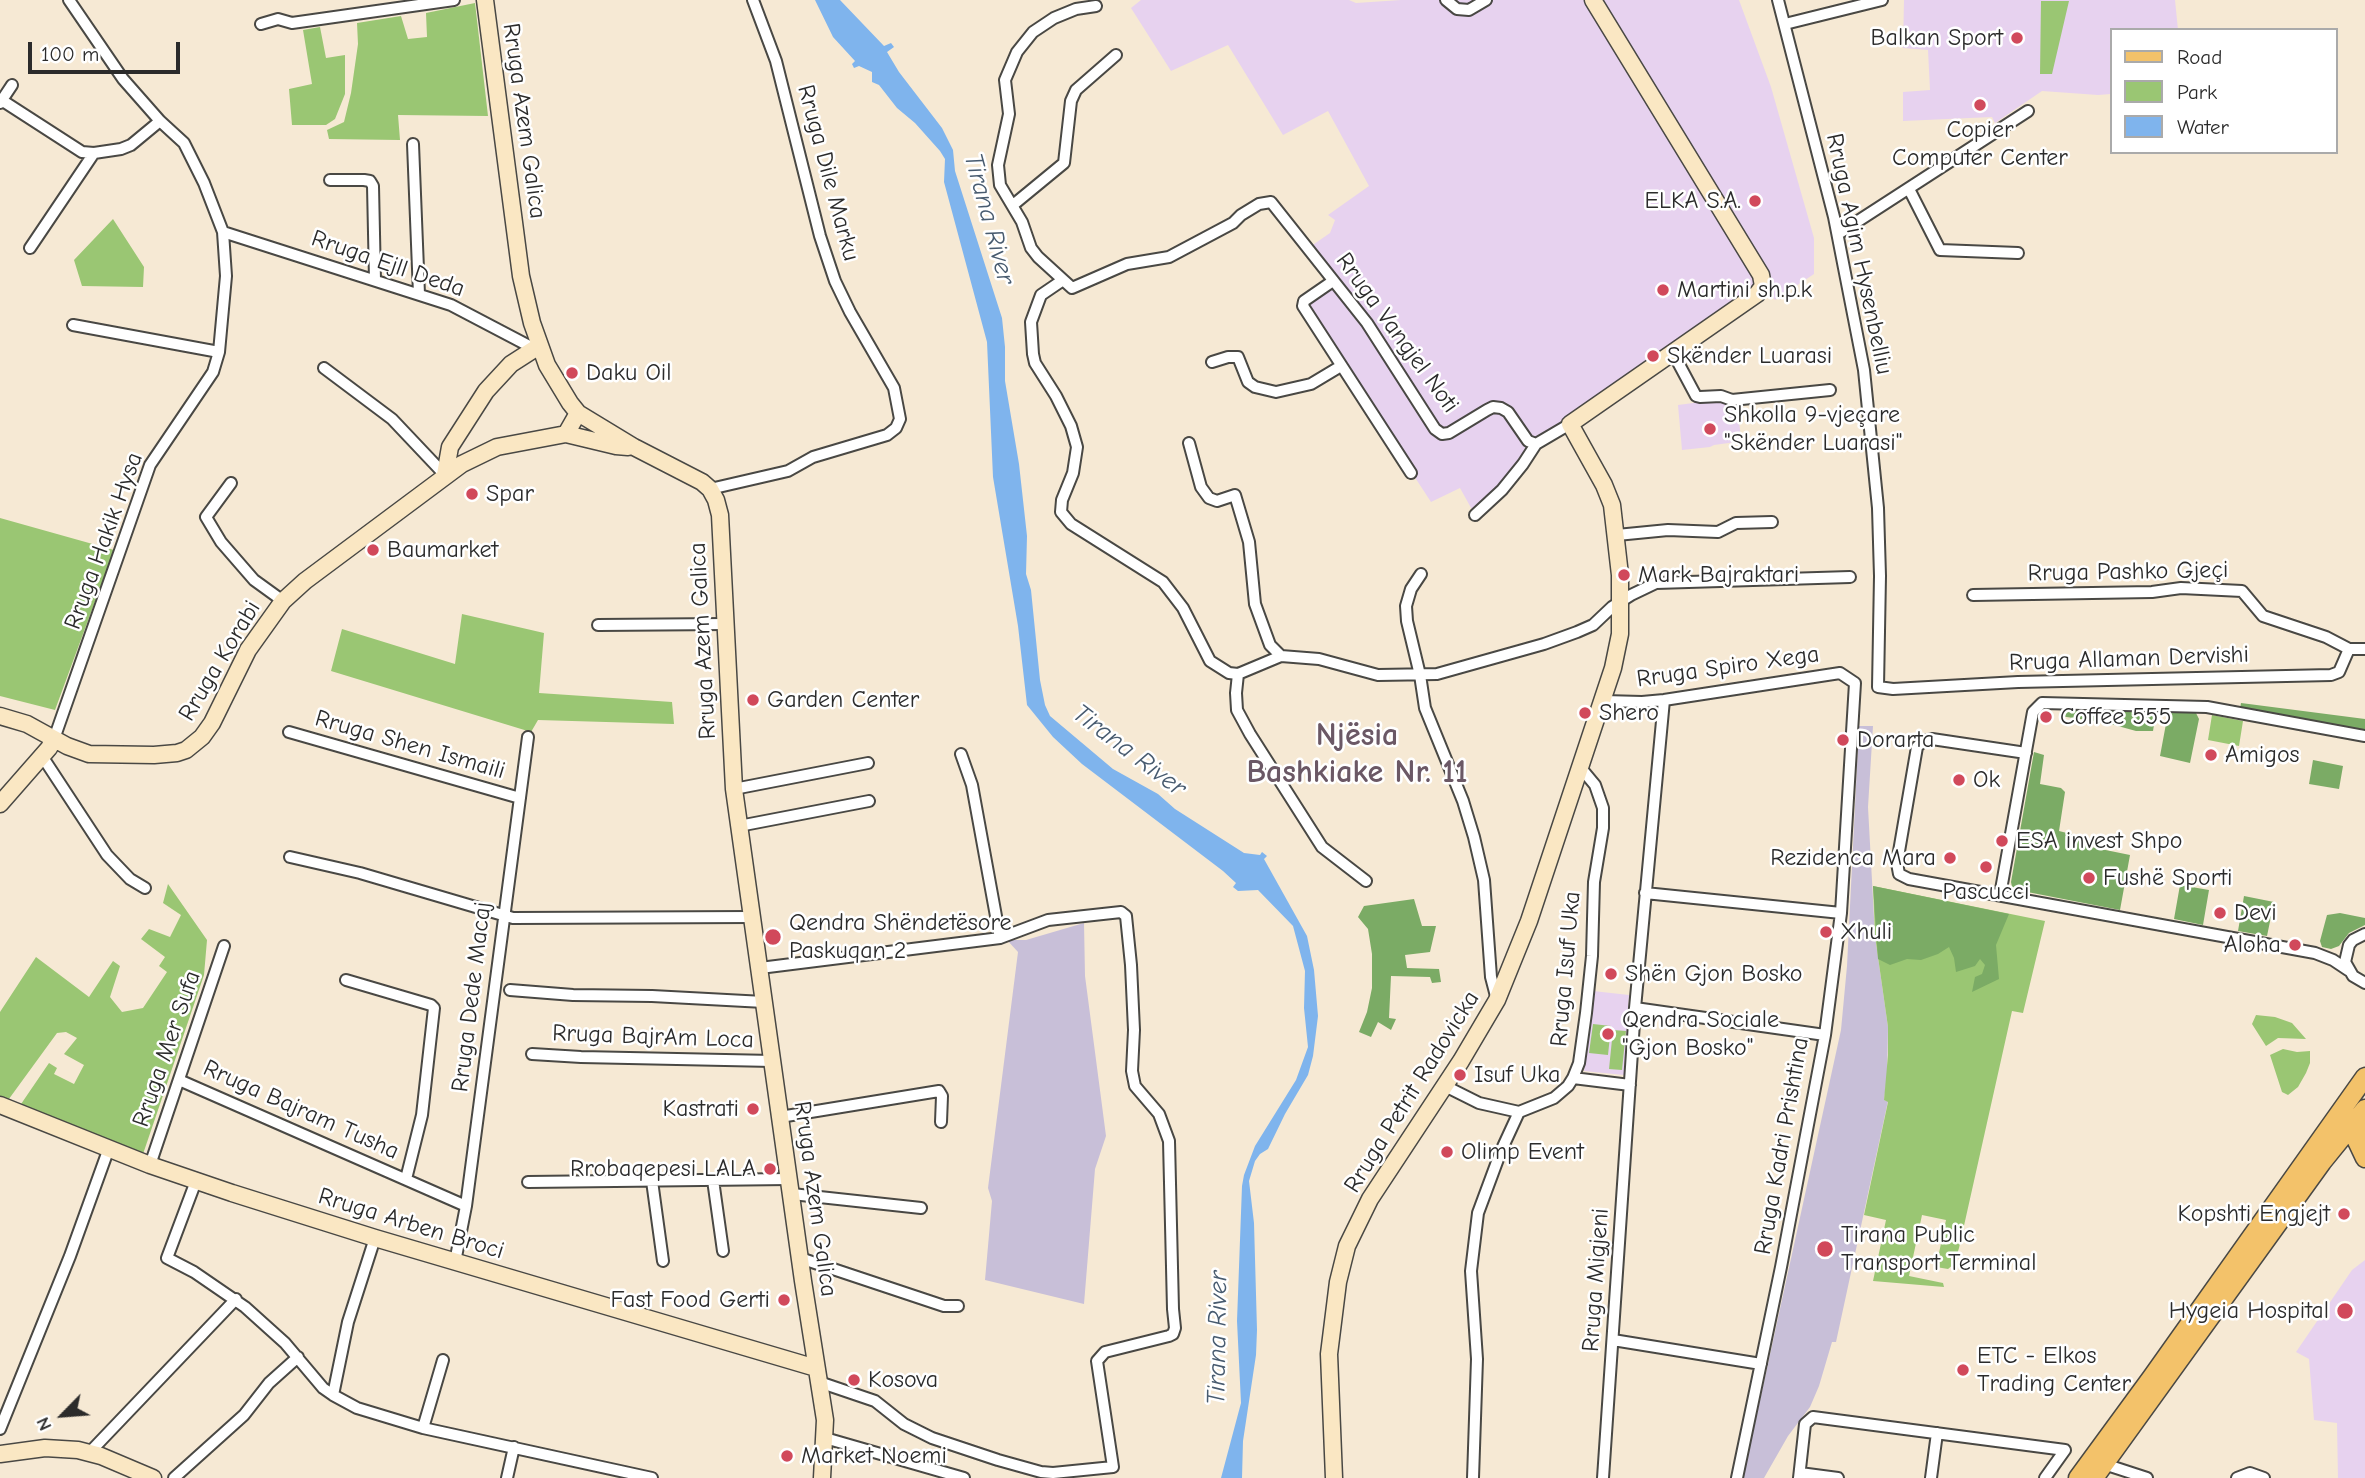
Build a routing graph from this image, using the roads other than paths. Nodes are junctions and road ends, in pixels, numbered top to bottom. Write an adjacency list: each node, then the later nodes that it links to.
1 (69, 0): 17 (street, Rruga Hakik Hysa)
2 (454, 0): 12 (street)
3 (485, 0): 32 (main road, Rruga Azem Galica)
4 (752, 0): 48 (street, Rruga Dile Marku)
5 (1446, 0): 6 (street)
6 (1486, 0)
7 (1593, 0): 34 (main road)
8 (1778, 0): 11 (street, Rruga Agim Hysenbelliu)
9 (1882, 0): 11 (street)
10 (1096, 6): 22 (street)
11 (1785, 23): 24 (street, Rruga Agim Hysenbelliu)
12 (261, 24)
13 (1116, 55): 22 (street)
14 (12, 85): 15 (street)
15 (1, 102): 19 (street)
16 (2028, 111): 21 (street)
17 (160, 121): 19 (street); 23 (street, Rruga Hakik Hysa)
18 (413, 144): 30 (street)
19 (94, 153): 25 (street)
20 (330, 180): 27 (street)
21 (1909, 189): 24 (street); 26 (street)
22 (1013, 205): 28 (street)
23 (223, 232): 27 (street, Rruga Ejll Deda); 33 (street, Rruga Hakik Hysa)
24 (1838, 234): 65 (street, Rruga Agim Hysenbelliu)
25 (30, 248)
26 (2018, 253)
27 (375, 280): 30 (street, Rruga Ejll Deda)
28 (1063, 280): 29 (street, Rruga Vangjel Noti); 62 (street)
29 (1333, 281): 36 (street); 43 (street, Rruga Vangjel Noti)
30 (419, 294): 32 (street, Rruga Ejll Deda)
31 (73, 325): 33 (street)
32 (536, 347): 39 (main road, Rruga Azem Galica); 46 (main road)
33 (219, 352): 72 (street, Rruga Hakik Hysa)
34 (1673, 353): 38 (street); 40 (main road)
35 (1212, 362): 36 (street)
36 (1341, 366): 45 (street)
37 (324, 368): 46 (street)
38 (1830, 390)
39 (578, 413): 41 (main road); 44 (main road, Rruga Azem Galica)
40 (1570, 424): 43 (street); 51 (main road, Rruga Petrit Radovicka)
41 (566, 434): 44 (main road); 46 (main road, Rruga Korabi)
42 (1189, 443): 61 (street)
43 (1536, 444): 49 (street)
44 (634, 447): 48 (main road, Rruga Azem Galica)
45 (1411, 473)
46 (445, 475): 55 (main road, Rruga Korabi)
47 (231, 483): 55 (street)
48 (710, 489): 57 (main road, Rruga Azem Galica)
49 (1475, 515)
50 (1772, 522): 51 (street)
51 (1617, 534): 56 (main road, Rruga Petrit Radovicka)
52 (1421, 574): 63 (street)
53 (1850, 577): 56 (street)
54 (1973, 594): 59 (street, Rruga Pashko Gjeçi)
55 (283, 601): 72 (main road, Rruga Korabi)
56 (1620, 602): 63 (street); 67 (main road, Rruga Petrit Radovicka)
57 (725, 624): 58 (street); 78 (main road, Rruga Azem Galica)
58 (598, 625)
59 (2350, 649): 60 (street); 65 (street, Rruga Allaman Dervishi)
60 (2365, 649)
61 (1281, 656): 62 (street); 63 (street)
62 (1238, 674): 84 (street)
63 (1420, 675): 101 (street)
64 (1855, 683): 66 (street, Rruga Spiro Xega); 88 (street, Rruga Kadri Prishtina)
65 (1878, 687)
66 (1664, 700): 67 (street, Rruga Spiro Xega); 86 (street, Rruga Migjeni)
67 (1604, 701): 77 (main road, Rruga Petrit Radovicka)
68 (0, 716): 72 (main road, Rruga Korabi)
69 (289, 732): 79 (street, Rruga Shen Ismaili)
70 (2365, 736): 73 (street)
71 (528, 737): 79 (street, Rruga Dede Macaj)
72 (54, 739): 75 (main road)
73 (2026, 753): 87 (street); 87 (street)
74 (961, 754): 92 (street)
75 (42, 757): 81 (main road); 85 (street)
76 (868, 763): 78 (street)
77 (1580, 767): 101 (main road, Rruga Petrit Radovicka); 108 (street, Rruga Isuf Uka)
78 (734, 789): 82 (main road, Rruga Azem Galica)
79 (520, 798): 89 (street, Rruga Dede Macaj)
80 (869, 801): 82 (street)
81 (0, 804)
82 (739, 826): 90 (main road, Rruga Azem Galica)
83 (290, 857): 89 (street)
84 (1366, 881)
85 (145, 888)
86 (1645, 893): 88 (street); 103 (street, Rruga Migjeni)
87 (2000, 895): 95 (street)
88 (1841, 913): 104 (street, Rruga Kadri Prishtina)
89 (503, 916): 90 (street); 126 (street, Rruga Dede Macaj)
90 (752, 917): 96 (main road, Rruga Azem Galica)
91 (2365, 934): 93 (street)
92 (1000, 938): 96 (street); 151 (street)
93 (2349, 945): 95 (street); 97 (street)
94 (224, 946): 109 (street, Rruga Mer Sufa)
95 (2320, 955): 97 (street)
96 (760, 968): 102 (main road, Rruga Azem Galica)
97 (2348, 970): 99 (street)
98 (346, 981): 120 (street, Rruga Bajram Tusha)
99 (2365, 983)
100 (510, 990): 102 (street)
101 (1497, 1000): 111 (main road, Rruga Petrit Radovicka)
102 (764, 1002): 106 (main road, Rruga Azem Galica)
103 (1635, 1008): 104 (street); 110 (street, Rruga Migjeni)
104 (1825, 1035): 138 (street, Rruga Kadri Prishtina)
105 (532, 1054): 106 (street, Rruga BajrAm Loca)
106 (773, 1061): 115 (main road, Rruga Azem Galica)
107 (2365, 1077): 166 (main road)
108 (1573, 1078): 110 (street); 113 (street, Rruga Isuf Uka)
109 (178, 1080): 119 (street, Rruga Mer Sufa); 120 (street, Rruga Bajram Tusha)
110 (1630, 1085): 135 (street, Rruga Migjeni)
111 (1445, 1086): 113 (street); 159 (main road, Rruga Petrit Radovicka)
112 (0, 1105): 117 (main road, Rruga Arben Broci)
113 (1519, 1112): 160 (street)
114 (2361, 1114): 118 (main road); 150 (main road)
115 (780, 1117): 116 (street); 125 (main road, Rruga Azem Galica)
116 (941, 1122)
117 (108, 1148): 119 (main road, Rruga Arben Broci); 142 (street)
118 (2365, 1158)
119 (150, 1165): 122 (main road, Rruga Arben Broci)
120 (406, 1179): 126 (street, Rruga Bajram Tusha)
121 (713, 1180): 123 (street); 125 (street); 129 (street)
122 (196, 1181): 128 (main road, Rruga Arben Broci); 133 (street)
123 (652, 1181): 124 (street); 131 (street)
124 (528, 1182)
125 (790, 1187): 127 (street); 130 (main road, Rruga Azem Galica)
126 (466, 1206): 132 (street, Rruga Dede Macaj)
127 (921, 1208)
128 (375, 1238): 132 (main road, Rruga Arben Broci); 141 (street)
129 (723, 1251)
130 (800, 1258): 134 (street); 139 (main road, Rruga Azem Galica)
131 (663, 1261)
132 (455, 1262): 139 (main road, Rruga Arben Broci)
133 (236, 1299): 136 (street); 148 (street)
134 (958, 1306)
135 (1613, 1340): 138 (street); 161 (street, Rruga Migjeni)
136 (298, 1357): 141 (street); 154 (street)
137 (443, 1360): 143 (street)
138 (1761, 1364): 162 (street, Rruga Kadri Prishtina)
139 (817, 1375): 146 (main road, Rruga Azem Galica); 151 (street)
140 (0, 1393): 142 (street)
141 (333, 1395): 143 (street)
142 (11, 1398): 144 (street)
143 (423, 1428): 147 (street)
144 (0, 1429)
145 (1937, 1433): 152 (street); 164 (street); 165 (street)
146 (825, 1437): 157 (main road, Rruga Azem Galica); 158 (street)
147 (514, 1447): 155 (street); 156 (street)
148 (90, 1452): 149 (main road); 153 (main road)
149 (0, 1454)
150 (2099, 1471): 167 (street)
151 (1041, 1475)
152 (1800, 1475): 163 (street)
153 (153, 1478)
154 (174, 1478)
155 (507, 1478)
156 (652, 1478)
157 (822, 1478)
158 (964, 1478)
159 (1334, 1478)
160 (1473, 1478)
161 (1603, 1478)
162 (1737, 1478)
163 (1838, 1478)
164 (1931, 1478)
165 (2045, 1478)
166 (2078, 1478)
167 (2147, 1478)
168 (2237, 1478): 169 (street)
169 (2264, 1478)

